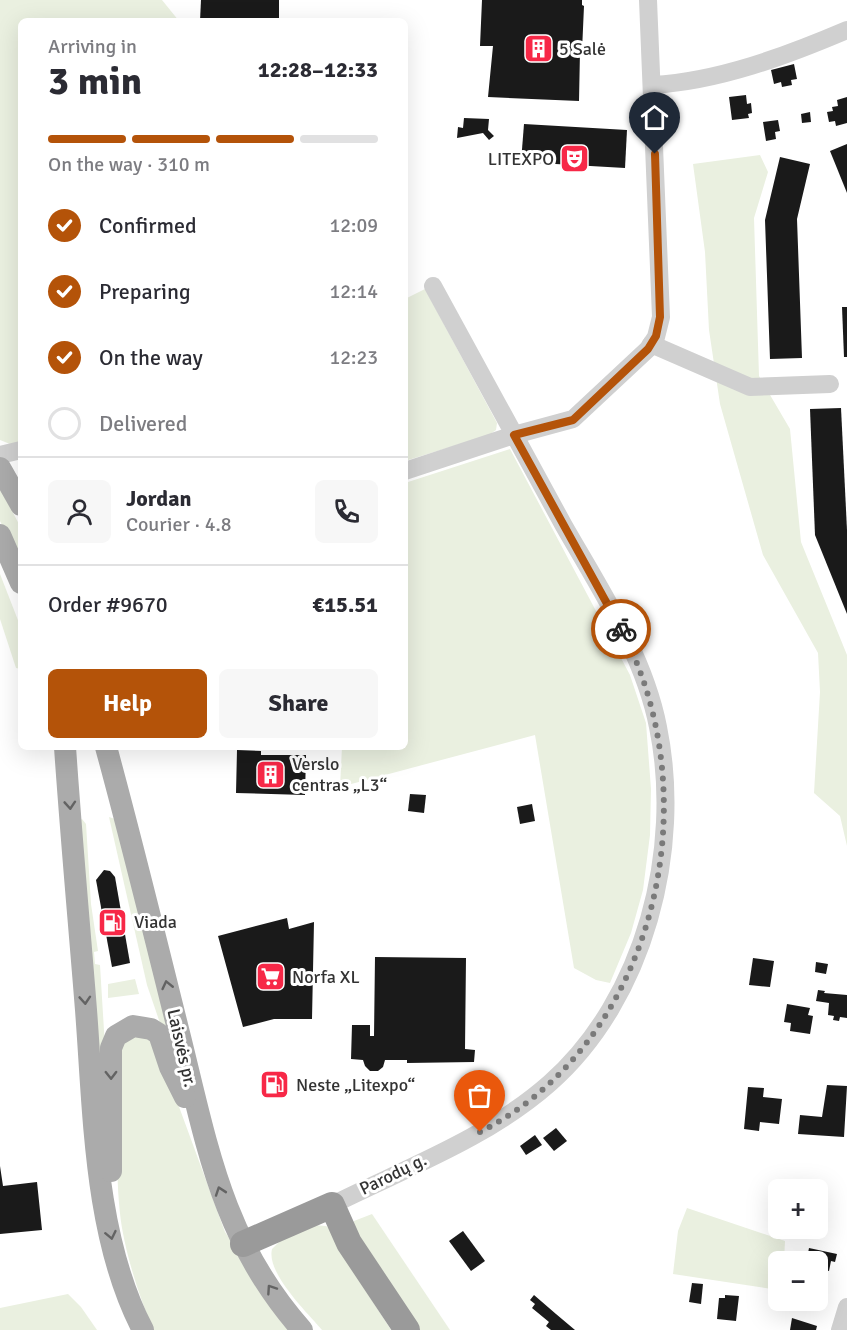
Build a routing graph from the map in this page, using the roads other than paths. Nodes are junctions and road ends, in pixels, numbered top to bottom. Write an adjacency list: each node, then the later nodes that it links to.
1 (648, 0): 3 (street)
2 (847, 30): 3 (street)
3 (653, 85): 5 (street)
4 (433, 286): 7 (street, Parodų g.)
5 (651, 344): 6 (street); 7 (street)
6 (830, 384)
7 (514, 435): 11 (street); 18 (street, Parodų g.)
8 (18, 451): 9 (street)
9 (0, 455)
10 (0, 468): 12 (main road)
11 (408, 470)
12 (18, 501)
13 (0, 535): 14 (main road)
14 (18, 576)
15 (66, 750): 19 (main road, one-way to 19)
16 (107, 750): 17 (main road, Laisvės pr., one-way to 16)
17 (199, 1122): 19 (main road, one-way to 19); 20 (main road, Laisvės pr., one-way to 17)
18 (332, 1205): 20 (highway); 24 (highway)
19 (106, 1208): 22 (main road, one-way to 22)
20 (243, 1244): 23 (main road, Laisvės pr., one-way to 20)
21 (847, 1307): 25 (street)
22 (143, 1330)
23 (302, 1330)
24 (407, 1330)
25 (840, 1330)

